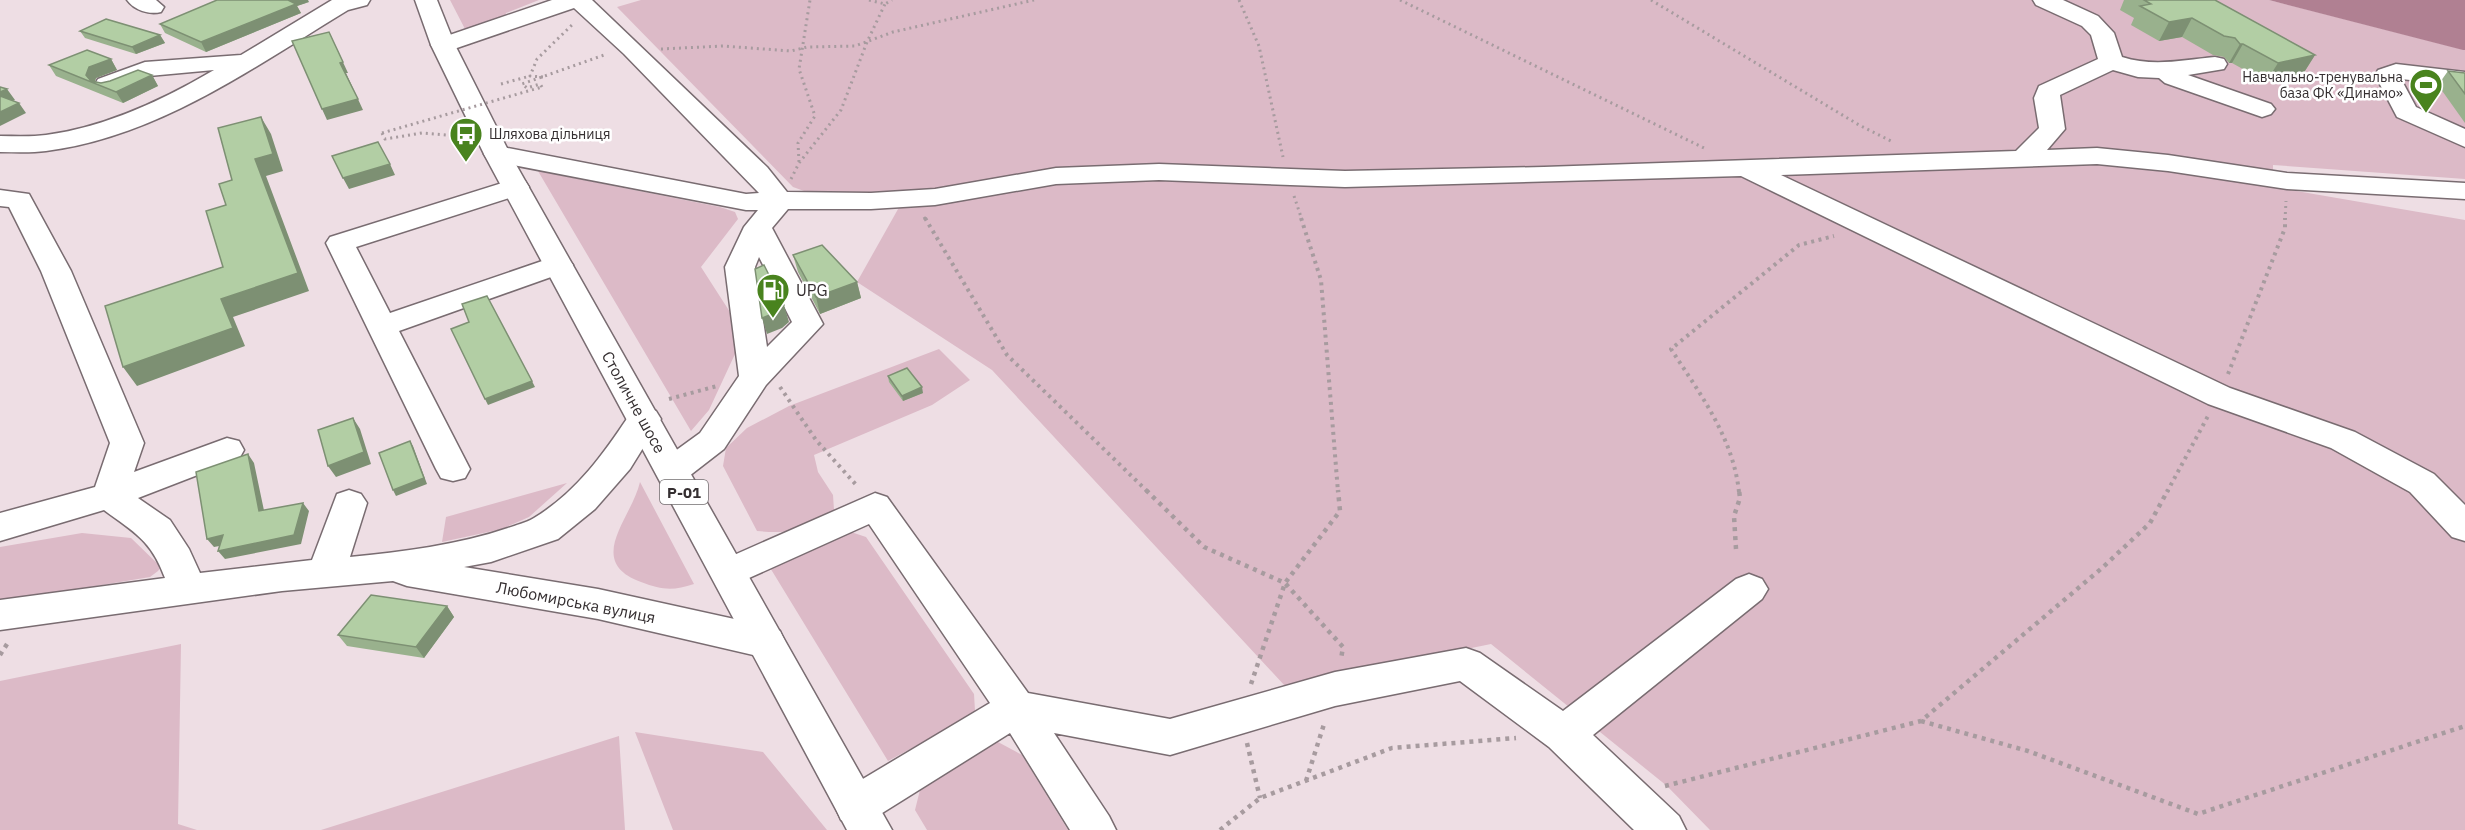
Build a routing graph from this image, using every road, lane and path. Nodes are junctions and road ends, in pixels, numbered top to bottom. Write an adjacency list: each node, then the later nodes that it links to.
1 (359, 0): 18 (street)
2 (426, 0): 15 (street, Столичне шосе / Р-01)
3 (810, 0): 16 (path)
4 (869, 0): 12 (path)
5 (892, 0): 12 (path)
6 (1034, 0): 13 (path)
7 (1239, 0): 38 (path)
8 (1400, 0): 32 (path)
9 (1650, 0): 35 (path)
10 (2044, 0): 20 (street)
11 (582, 4): 15 (street); 17 (street); 22 (path)
12 (885, 4): 13 (path)
13 (867, 42): 16 (path); 36 (path)
14 (2180, 44): 21 (street)
15 (443, 45): 33 (street, Столичне шосе / Р-01)
16 (802, 48): 17 (path); 36 (path)
17 (632, 49): 23 (path); 44 (street)
18 (244, 61): 26 (street); 31 (street)
19 (2160, 61): 20 (street); 21 (street); 28 (street)
20 (2111, 62): 34 (street)
21 (2215, 64): 24 (street)
22 (530, 76): 23 (path); 27 (path)
23 (547, 77): 29 (path, bridge)
24 (2237, 77)
25 (2465, 79): 30 (street)
26 (107, 84)
27 (501, 84)
28 (2262, 109)
29 (459, 136)
30 (2465, 139)
31 (0, 144)
32 (1704, 148)
33 (497, 154): 40 (street, Столичне шосе / Р-01); 44 (street)
34 (2024, 158): 35 (street); 39 (street)
35 (1934, 161): 37 (street)
36 (799, 163): 44 (path)
37 (1747, 169): 38 (street); 46 (street)
38 (1287, 177): 43 (street); 64 (path)
39 (2287, 181): 41 (street); 50 (path)
40 (515, 187): 47 (street, Столичне шосе / Р-01); 48 (street)
41 (2465, 190)
42 (0, 198): 55 (street)
43 (913, 199): 44 (street); 64 (path)
44 (780, 201): 45 (street)
45 (759, 227): 49 (street); 49 (street)
46 (1868, 227): 50 (street); 60 (path)
47 (558, 266): 48 (street); 51 (street, Столичне шосе / Р-01)
48 (383, 326): 53 (street)
49 (760, 371): 51 (path); 54 (street); 57 (path)
50 (2219, 396): 59 (street); 72 (path)
51 (656, 409): 54 (street, Столичне шосе / Р-01); 61 (street, Любомирська вулиця)
52 (227, 450): 55 (street)
53 (453, 469)
54 (672, 471): 63 (street, Столичне шосе / Р-01)
55 (110, 496): 58 (street); 66 (street)
56 (349, 503): 62 (street)
57 (875, 506): 63 (street); 70 (street)
58 (0, 527)
59 (2465, 527)
60 (1736, 549)
61 (384, 568): 62 (street, Любомирська вулиця); 68 (street, Любомирська вулиця)
62 (326, 573): 66 (street, Любомирська вулиця)
63 (729, 573): 68 (street, Столичне шосе / Р-01)
64 (1285, 583): 69 (path); 71 (path)
65 (1749, 589): 74 (street)
66 (180, 590): 67 (street, Любомирська вулиця)
67 (0, 615)
68 (766, 642): 79 (street, Столичне шосе / Р-01)
69 (1335, 689): 71 (street); 74 (street); 76 (path)
70 (1016, 708): 71 (street); 79 (street); 80 (street)
71 (1241, 714): 78 (path)
72 (1921, 721): 73 (path); 77 (path)
73 (2465, 726)
74 (1564, 734): 77 (street)
75 (1518, 738): 76 (path)
76 (1306, 780): 78 (path)
77 (1616, 783): 82 (street)
78 (1260, 798): 81 (path)
79 (863, 818)
80 (1094, 830)
81 (1220, 830)
82 (1664, 830)

